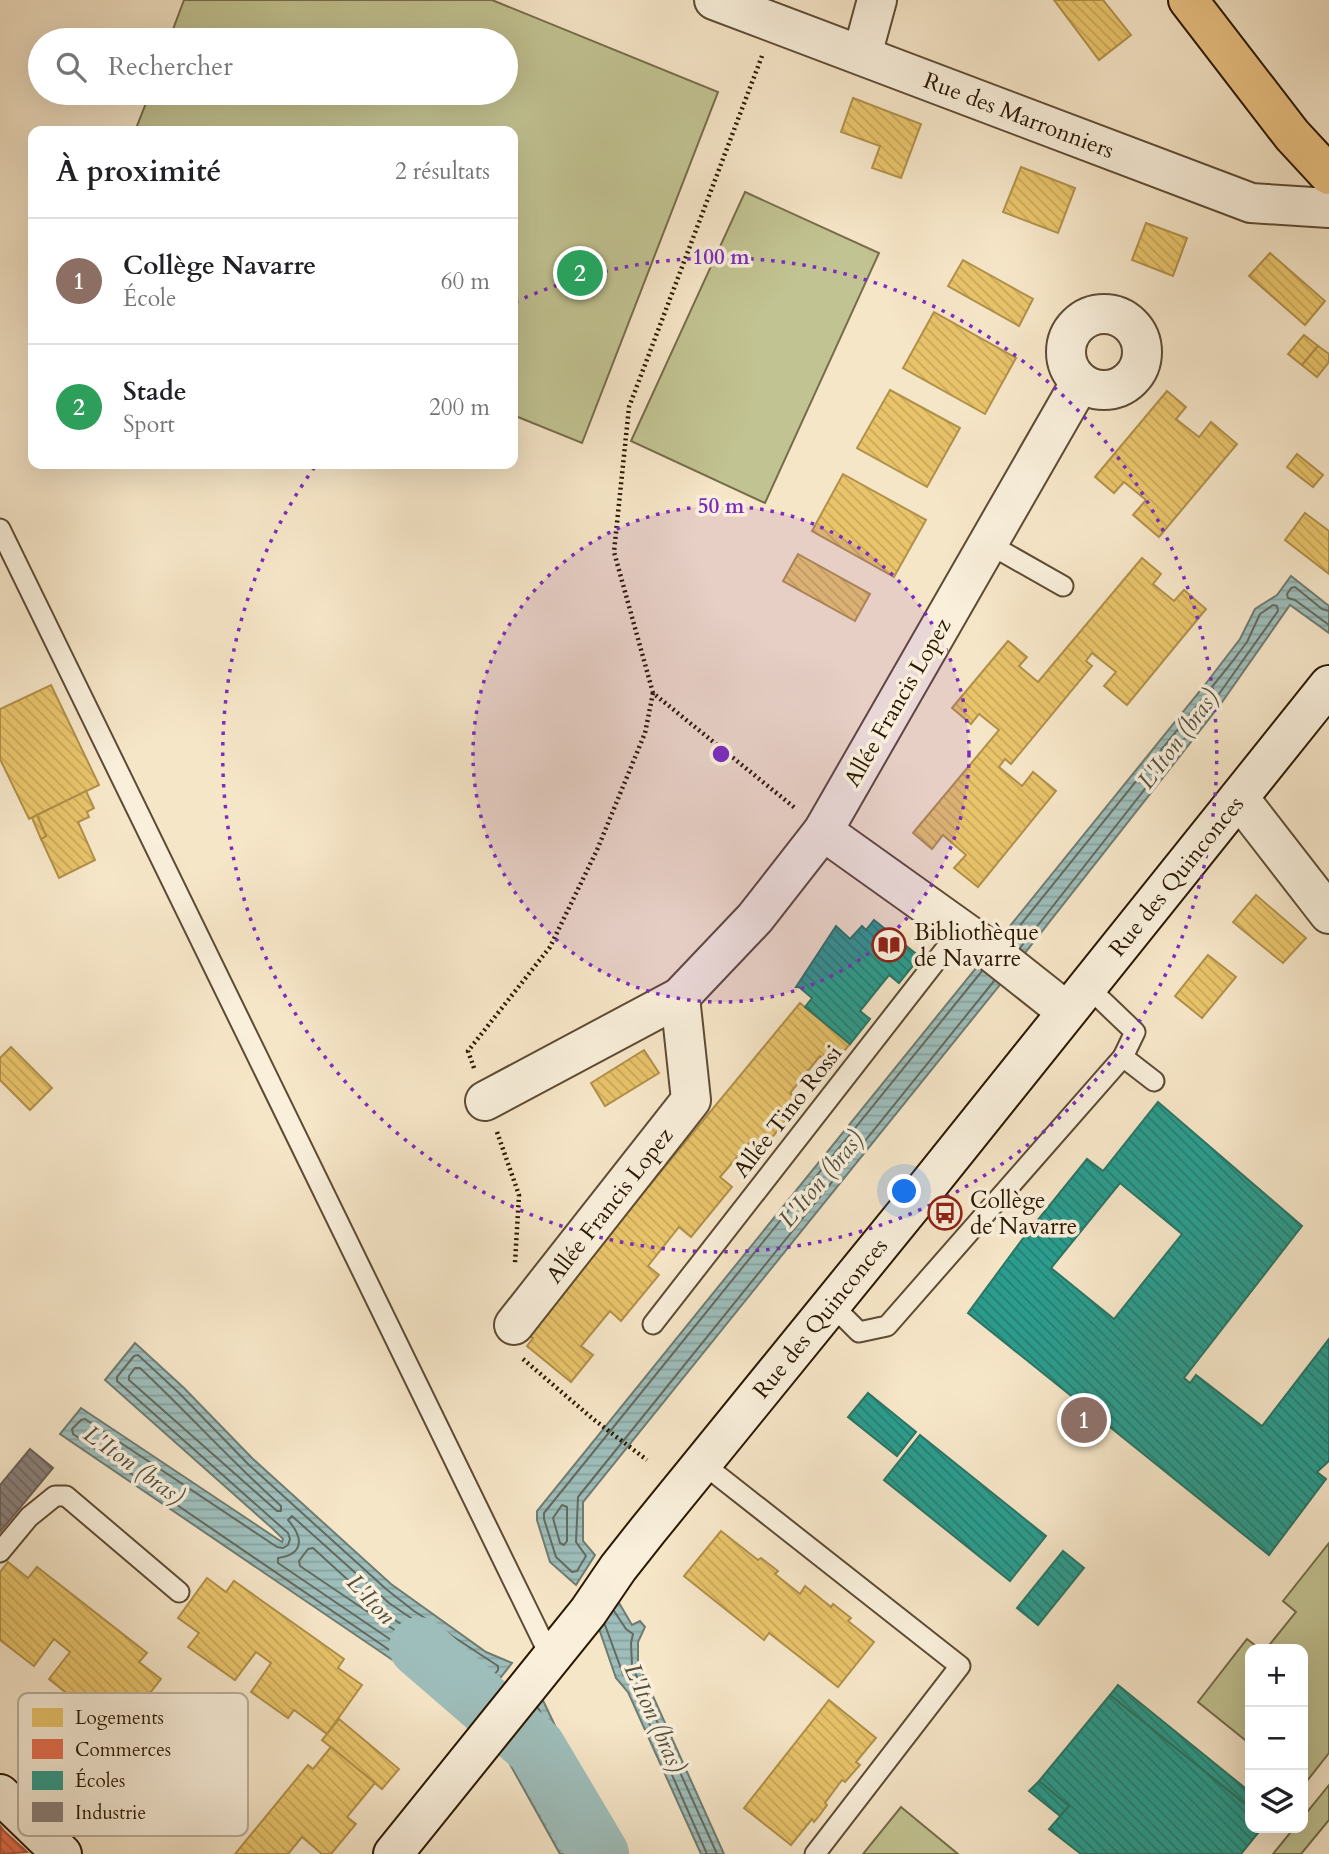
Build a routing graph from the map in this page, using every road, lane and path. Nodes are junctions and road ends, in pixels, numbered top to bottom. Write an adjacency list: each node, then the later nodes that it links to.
1 (714, 0): 4 (street, Rue des Marronniers)
2 (877, 0): 5 (street)
3 (1188, 0): 6 (main road)
4 (774, 22): 5 (street, Rue des Marronniers); 13 (path)
5 (862, 55): 7 (street, Rue des Marronniers)
6 (1329, 175)
7 (1329, 208)
8 (1080, 383): 10 (street, Allée Francis Lopez)
9 (0, 529): 31 (lane)
10 (989, 544): 11 (lane); 15 (street, Allée Francis Lopez)
11 (1063, 586)
12 (1329, 685): 14 (street, Rue des Quinconces)
13 (653, 693): 15 (path); 22 (path)
14 (1239, 798): 16 (street); 19 (street, Rue des Quinconces)
15 (823, 831): 17 (street); 18 (street, Allée Francis Lopez)
16 (1329, 914)
17 (972, 937): 19 (street); 25 (lane, Allée Tino Rossi)
18 (680, 997): 22 (street, Allée Francis Lopez); 26 (street, Allée Francis Lopez)
19 (1077, 999): 20 (lane); 24 (street, Rue des Quinconces)
20 (1123, 1057): 21 (lane); 24 (lane)
21 (1153, 1081)
22 (485, 1101): 23 (path)
23 (512, 1272)
24 (831, 1304): 28 (street, Rue des Quinconces)
25 (653, 1324)
26 (514, 1325): 27 (path)
27 (647, 1460)
28 (702, 1463): 31 (street, Rue des Quinconces); 37 (lane)
29 (0, 1552): 30 (lane)
30 (179, 1592)
31 (545, 1665): 36 (street, Rue des Quinconces)
32 (0, 1794): 33 (street)
33 (18, 1811)
34 (43, 1836): 35 (street)
35 (62, 1854)
36 (393, 1854)
37 (815, 1854)

